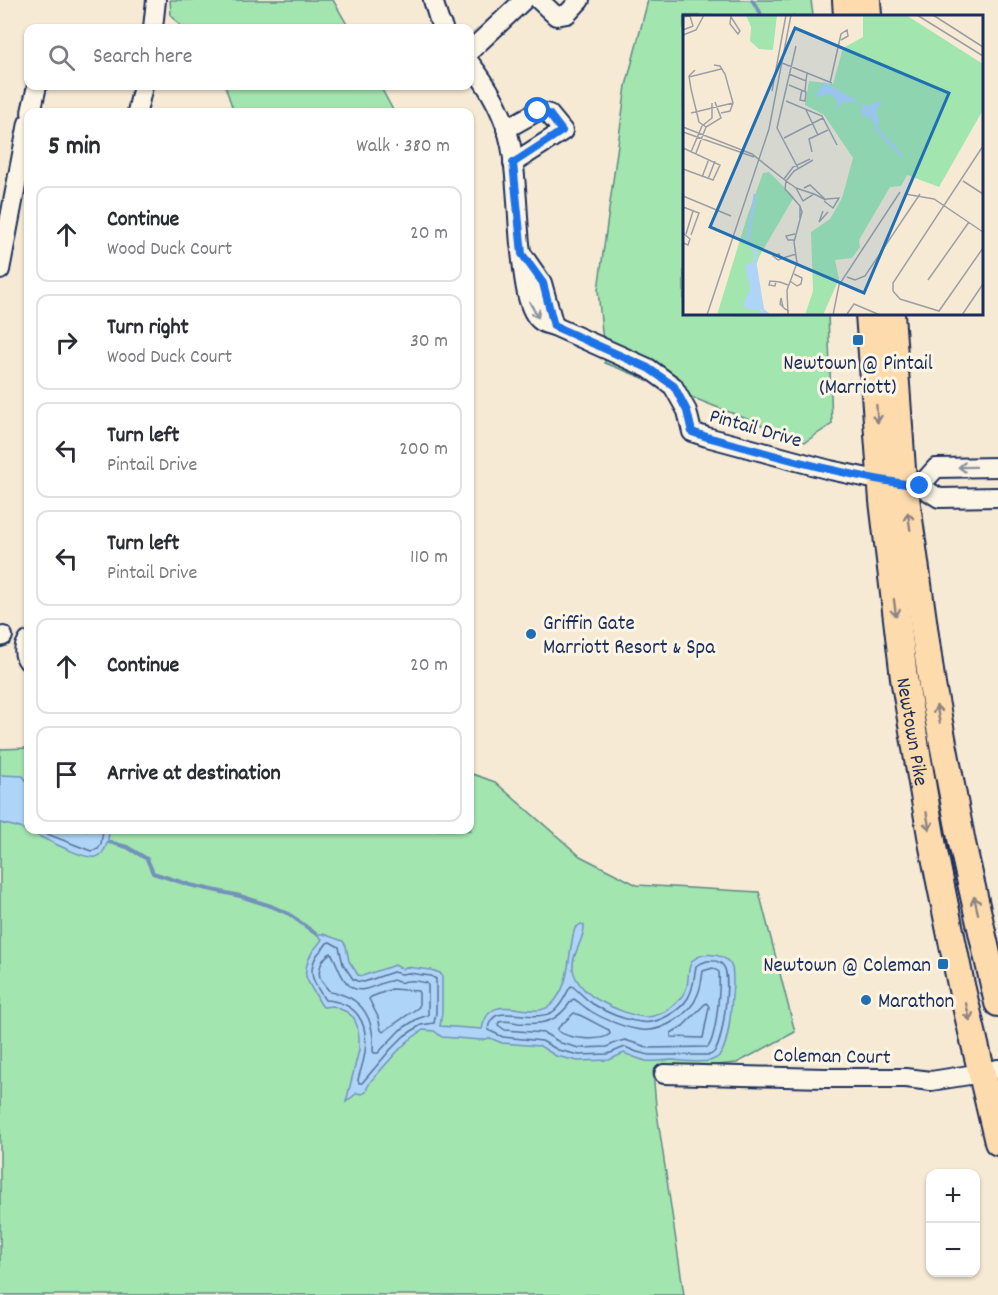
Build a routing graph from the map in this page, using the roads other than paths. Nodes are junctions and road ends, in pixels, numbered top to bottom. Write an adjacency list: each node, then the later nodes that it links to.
1 (156, 0): 10 (street)
2 (433, 0): 11 (street)
3 (524, 0): 12 (street)
4 (539, 0): 5 (street)
5 (580, 0)
6 (846, 0): 8 (highway)
7 (867, 0): 9 (highway)
8 (847, 15)
9 (868, 15)
10 (153, 24)
11 (442, 24)
12 (474, 47)
13 (474, 68): 18 (street, Pintail Drive)
14 (36, 90): 16 (street)
15 (142, 90): 17 (street)
16 (32, 108)
17 (138, 108)
18 (506, 129): 20 (street, Pintail Drive); 20 (street)
19 (24, 144): 21 (street)
20 (513, 163): 25 (street, Pintail Drive)
21 (0, 270)
22 (870, 315): 25 (highway, Newtown Pike, one-way to 25)
23 (891, 315): 25 (highway, Newtown Pike)
24 (998, 467): 25 (street, one-way to 25)
25 (902, 484): 26 (street); 27 (highway, Newtown Pike, one-way to 25); 28 (highway, Newtown Pike, one-way to 28)
26 (998, 497)
27 (998, 1004)
28 (990, 1071): 29 (street, Coleman Court); 30 (highway, Newtown Pike)
29 (664, 1074)
30 (998, 1142)

